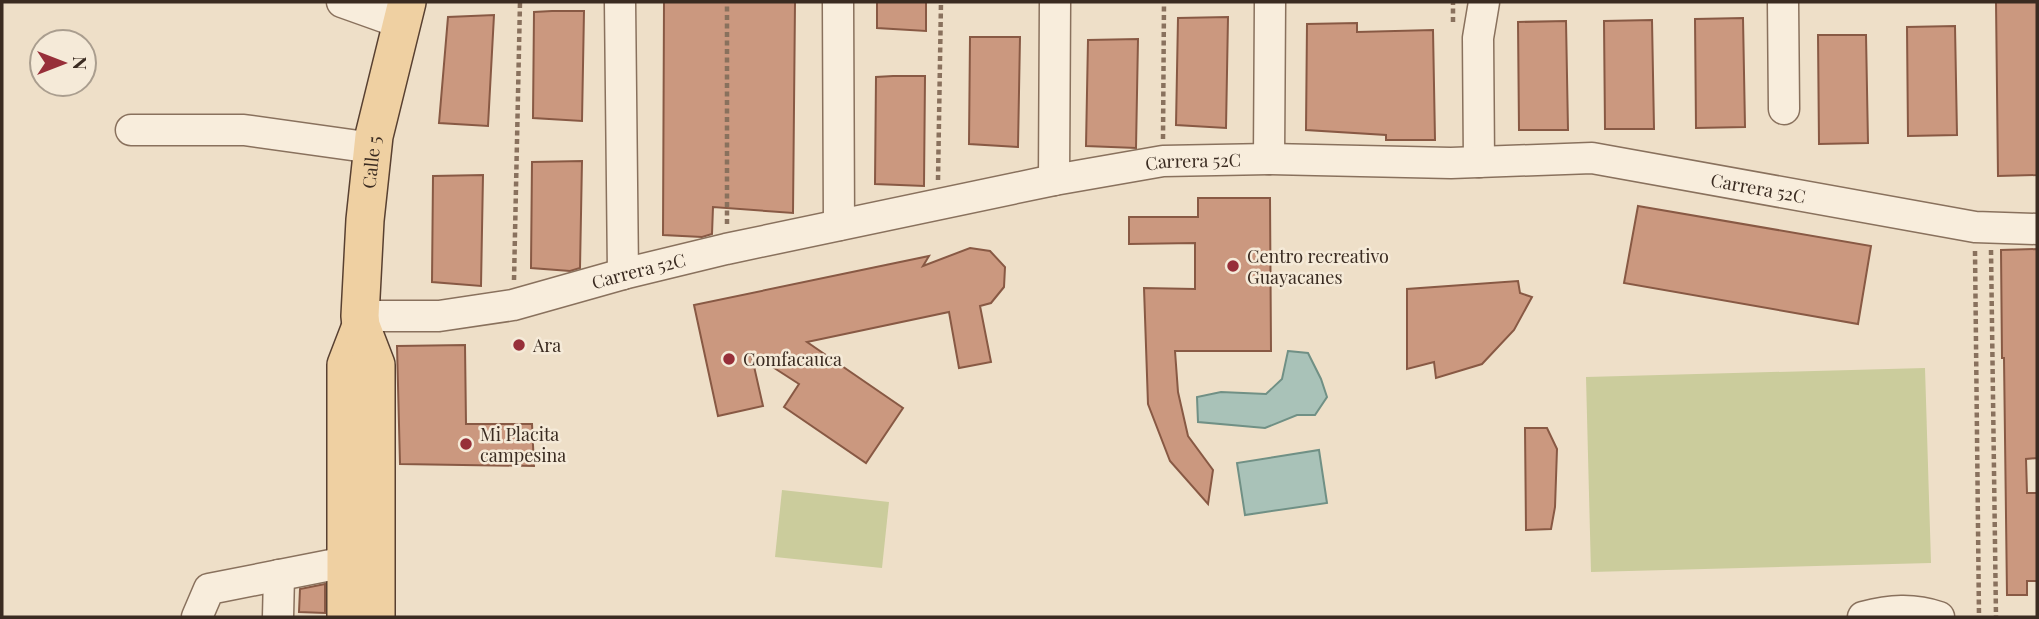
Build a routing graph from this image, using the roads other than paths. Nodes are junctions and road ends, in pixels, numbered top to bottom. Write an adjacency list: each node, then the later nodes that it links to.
1 (342, 2): 8 (street)
2 (620, 2): 17 (street)
3 (838, 2): 15 (street)
4 (1055, 2): 14 (street)
5 (1270, 2): 12 (street)
6 (1484, 2): 13 (street)
7 (1783, 2): 9 (street)
8 (404, 13): 11 (main road, Calle 5)
9 (1784, 109)
10 (131, 130): 11 (street)
11 (373, 148): 18 (main road, Calle 5)
12 (1269, 159): 13 (street, Carrera 52C); 14 (street, Carrera 52C)
13 (1479, 162): 16 (street, Carrera 52C)
14 (1054, 180): 15 (street, Carrera 52C)
15 (839, 225): 17 (street, Carrera 52C)
16 (2037, 229)
17 (623, 274): 18 (street, Carrera 52C)
18 (360, 321): 19 (main road, Calle 5); 24 (main road, Calle 5)
19 (346, 562): 20 (street); 23 (main road, Calle 5)
20 (279, 575): 21 (street); 22 (street)
21 (197, 617)
22 (278, 617)
23 (346, 617)
24 (376, 617)
25 (1863, 617): 26 (street)
26 (1939, 617)

